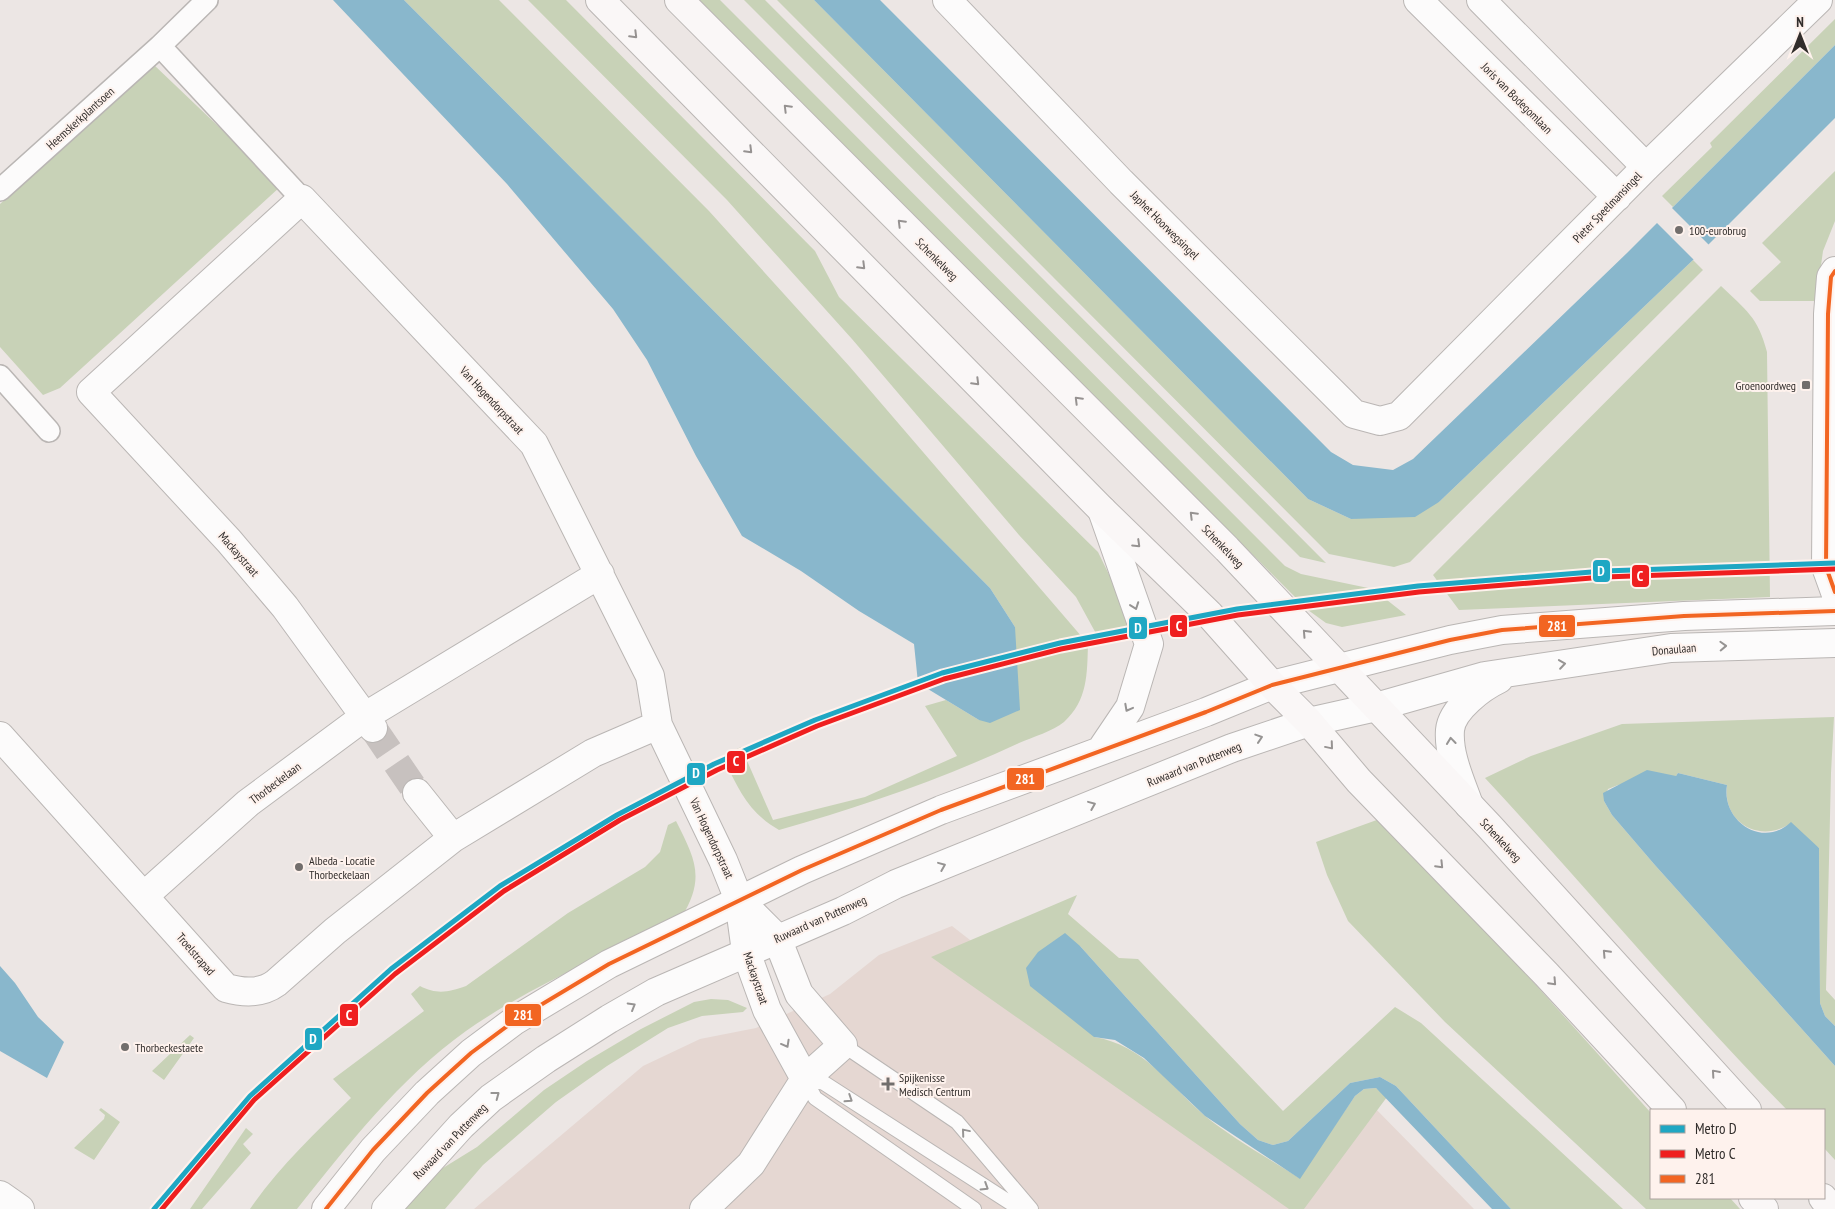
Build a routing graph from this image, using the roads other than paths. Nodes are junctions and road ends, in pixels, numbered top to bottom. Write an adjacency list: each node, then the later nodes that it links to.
1 (207, 0): 8 (street, Heemskerkplantsoen)
2 (600, 0): 18 (main road, one-way to 18)
3 (679, 0): 25 (main road, Schenkelweg, one-way to 3)
4 (947, 0): 15 (street, Japhet Hoorwegsingel)
5 (1418, 0): 11 (street, Joris van Bodegomlaan)
6 (1481, 0): 9 (street)
7 (1818, 0): 9 (street, Pieter Speelmansingel)
8 (160, 46): 10 (street, Heemskerkplantsoen); 12 (street)
9 (1646, 167): 11 (street, Pieter Speelmansingel)
10 (0, 190)
11 (1617, 197): 15 (street, Pieter Speelmansingel)
12 (302, 199): 19 (street, Van Hogendorpstraat); 30 (street, Mackaystraat)
13 (1835, 271): 17 (street)
14 (0, 376): 16 (street)
15 (1399, 416)
16 (49, 431)
17 (1832, 508): 20 (street)
18 (1102, 510): 27 (main road, one-way to 27); 33 (street, one-way to 33)
19 (600, 574): 30 (street, Thorbeckelaan); 31 (street, Van Hogendorpstraat)
20 (1835, 592)
21 (1835, 611): 25 (street)
22 (1835, 622): 24 (street)
23 (1835, 643): 24 (street, Donaulaan)
24 (1805, 644): 26 (street, Donaulaan, one-way to 24)
25 (1340, 668): 27 (street); 28 (main road, Schenkelweg)
26 (1514, 671): 28 (street, Donaulaan); 35 (street, Donaulaan, one-way to 26)
27 (1272, 685): 29 (main road); 33 (street)
28 (1376, 706): 29 (street, Ruwaard van Puttenweg); 35 (main road, Schenkelweg)
29 (1310, 722): 39 (street, Ruwaard van Puttenweg, one-way to 29); 43 (main road, one-way to 43)
30 (368, 723): 37 (street, Thorbeckelaan)
31 (658, 725): 36 (street); 38 (street, Van Hogendorpstraat)
32 (0, 736): 37 (street)
33 (1101, 750): 38 (street)
34 (417, 793): 36 (street)
35 (1469, 805): 44 (main road, Schenkelweg, one-way to 35)
36 (453, 838): 37 (street, Troelstrapad)
37 (144, 896)
38 (739, 900): 39 (street); 40 (street, Mackaystraat); 49 (street)
39 (777, 938): 40 (street, Ruwaard van Puttenweg); 41 (street)
40 (746, 952): 42 (street, Mackaystraat, one-way to 42); 50 (street, Ruwaard van Puttenweg, one-way to 40)
41 (844, 1045): 42 (street); 54 (lane, one-way to 41)
42 (805, 1079): 51 (street); 52 (lane); 53 (lane, one-way to 53)
43 (1671, 1109)
44 (1746, 1109)
45 (0, 1195): 48 (street)
46 (1755, 1199): 55 (main road)
47 (1824, 1199): 56 (main road)
48 (20, 1209)
49 (326, 1209)
50 (386, 1209)
51 (704, 1209)
52 (974, 1209)
53 (1020, 1209)
54 (1031, 1209)
55 (1764, 1209)
56 (1832, 1209)

